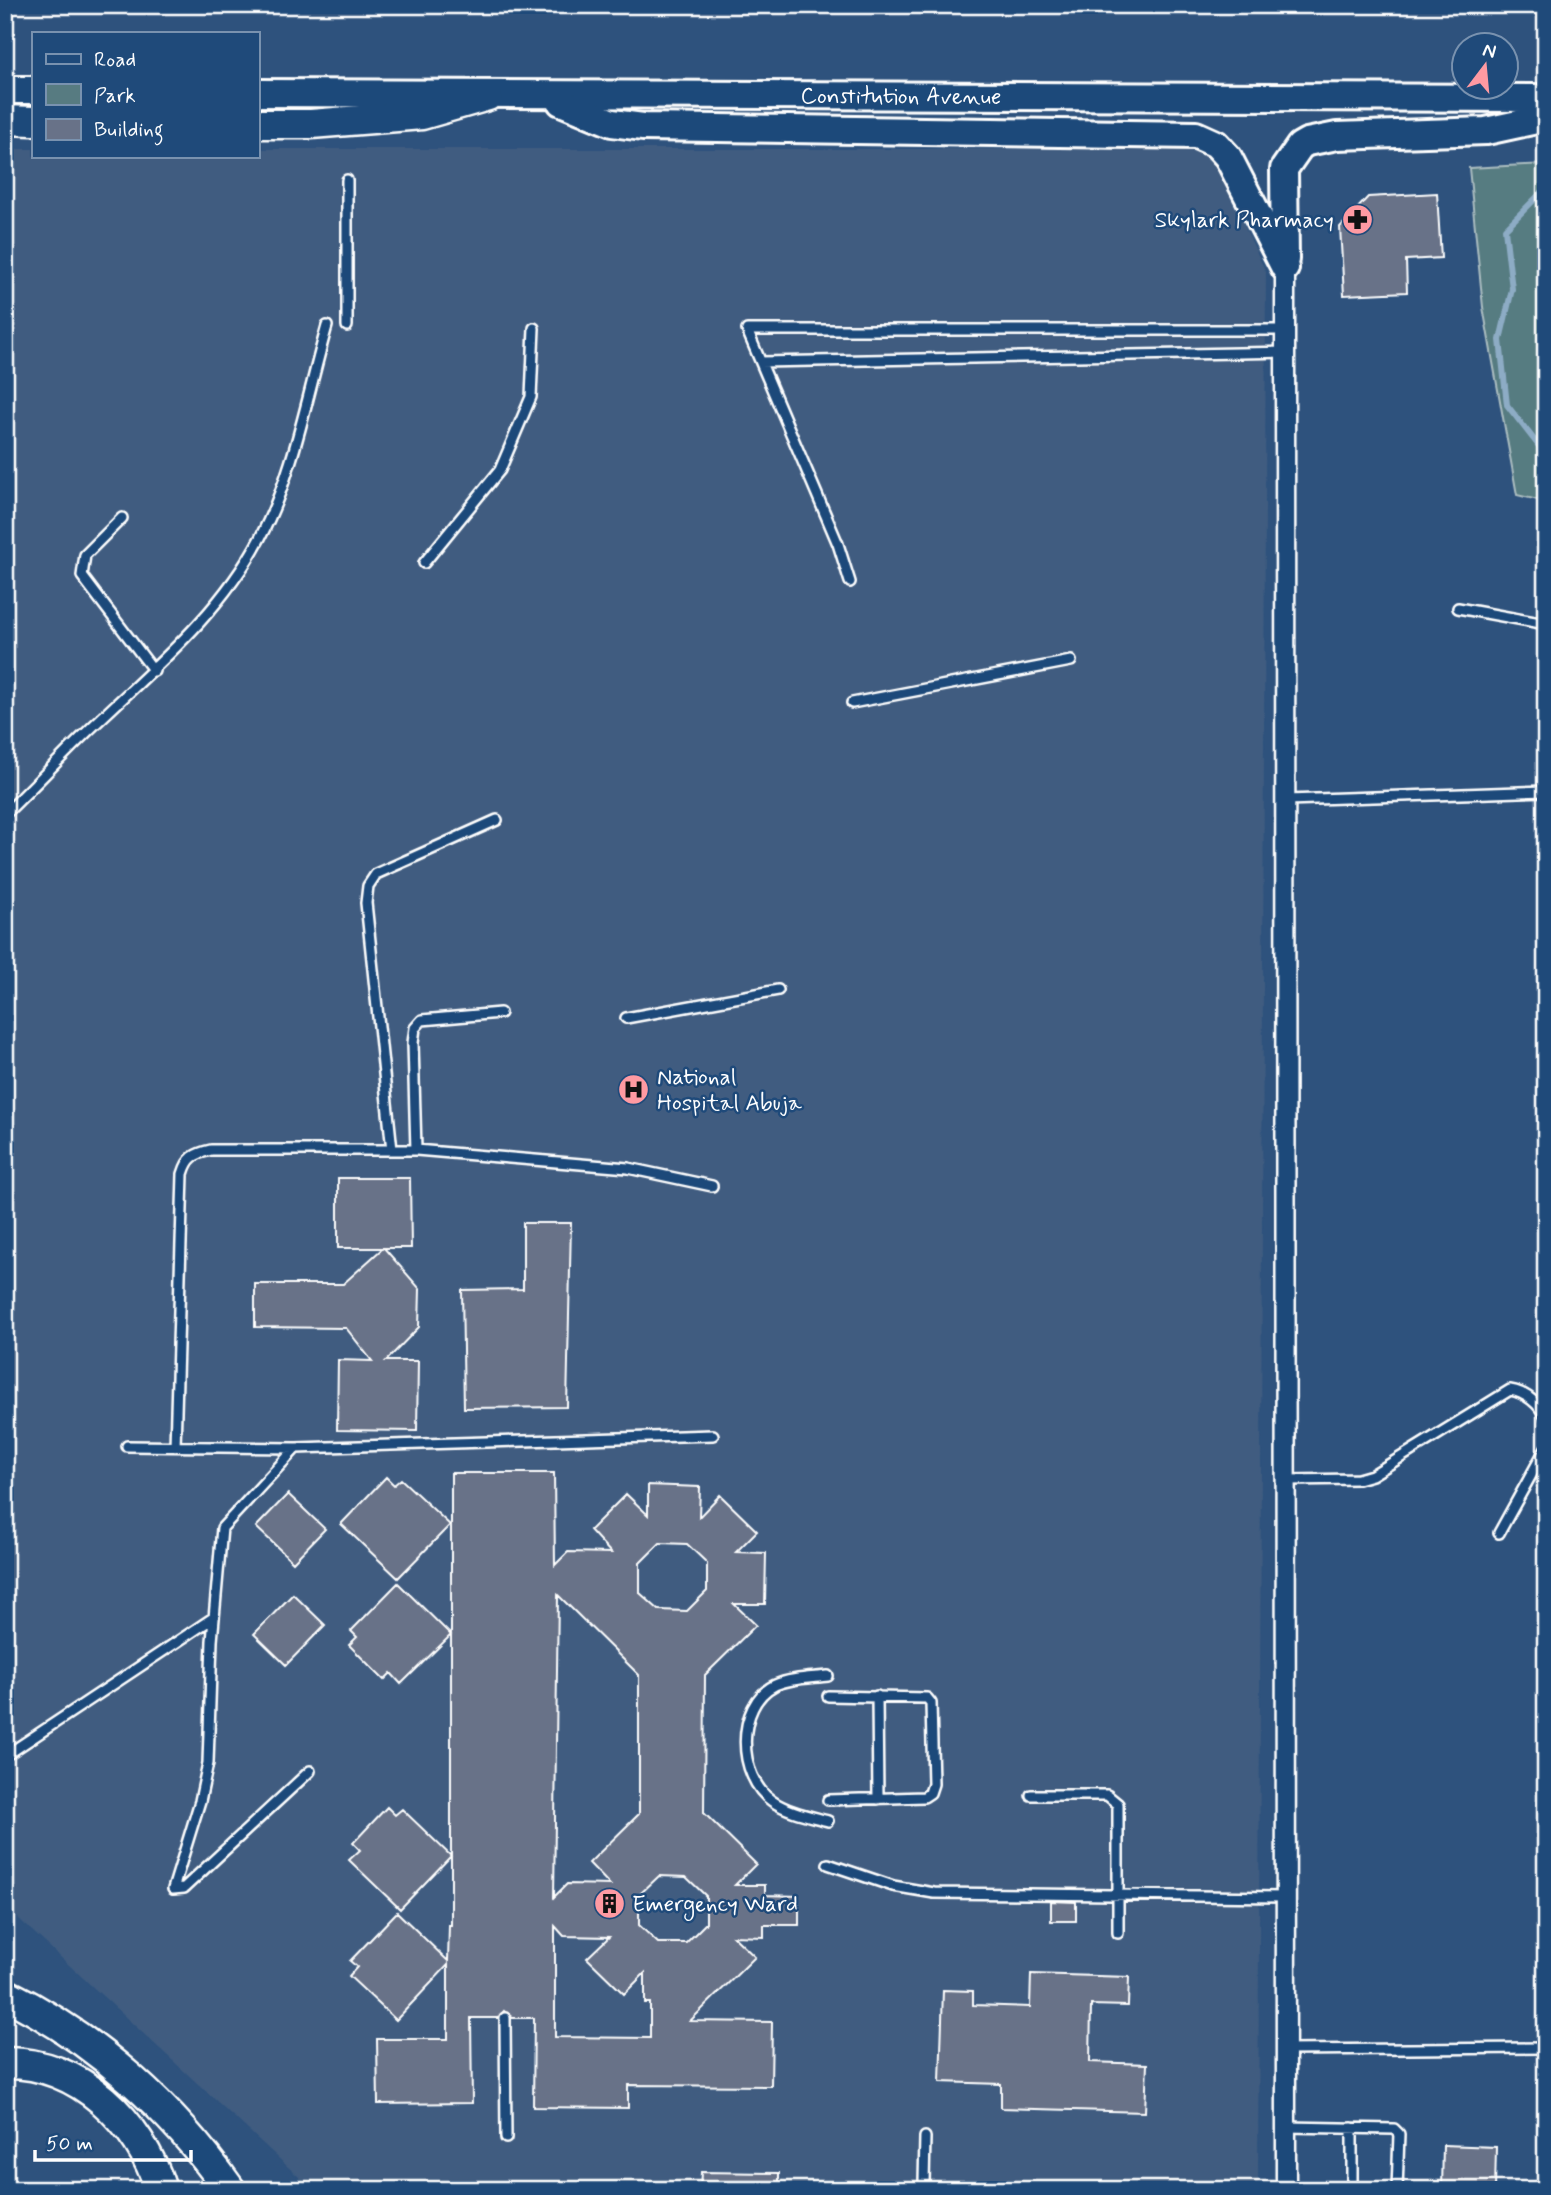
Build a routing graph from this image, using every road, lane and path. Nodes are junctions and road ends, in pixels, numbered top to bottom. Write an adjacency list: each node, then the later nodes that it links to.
1 (5, 90): 2 (main road)
2 (32, 90)
3 (259, 93): 4 (main road, Constitution Avenue)
4 (488, 96): 5 (main road, Constitution Avenue); 10 (highway)
5 (546, 96): 6 (main road, Constitution Avenue); 12 (main road)
6 (1546, 98)
7 (1546, 118): 12 (main road)
8 (5, 120): 9 (highway)
9 (32, 121)
10 (259, 124)
11 (347, 180): 14 (lane)
12 (1285, 268): 16 (street)
13 (327, 326): 25 (lane)
14 (347, 326)
15 (534, 328): 20 (lane)
16 (1287, 330): 17 (street); 18 (lane)
17 (1287, 352): 18 (lane); 28 (street)
18 (761, 362): 21 (lane)
19 (122, 518): 25 (lane)
20 (424, 563)
21 (850, 582)
22 (1458, 608): 23 (lane)
23 (1546, 624)
24 (1071, 661): 26 (lane)
25 (154, 671): 29 (lane)
26 (852, 703)
27 (1546, 790): 28 (lane)
28 (1287, 800): 43 (street)
29 (5, 814)
30 (497, 820): 34 (lane)
31 (778, 990): 33 (lane)
32 (500, 1013): 35 (lane)
33 (626, 1018)
34 (392, 1150): 35 (lane); 40 (lane)
35 (416, 1150): 36 (lane)
36 (712, 1186)
37 (1546, 1418): 43 (lane)
38 (713, 1436): 42 (lane)
39 (127, 1446): 40 (lane)
40 (174, 1447): 42 (lane)
41 (1546, 1447): 44 (lane)
42 (296, 1448): 45 (lane)
43 (1286, 1480): 57 (street)
44 (1499, 1533)
45 (213, 1618): 49 (lane); 50 (lane)
46 (828, 1676): 54 (lane)
47 (828, 1696): 48 (lane)
48 (877, 1696): 52 (lane); 52 (lane)
49 (5, 1756)
50 (310, 1771)
51 (1031, 1795): 56 (lane)
52 (878, 1799): 53 (lane)
53 (828, 1800)
54 (828, 1821)
55 (828, 1864): 56 (lane)
56 (1116, 1895): 57 (lane); 58 (lane)
57 (1286, 1897): 62 (street)
58 (1118, 1933)
59 (5, 1994): 69 (highway)
60 (505, 2018): 67 (lane)
61 (1546, 2048): 62 (lane)
62 (1286, 2050): 64 (street)
63 (5, 2063): 68 (highway)
64 (1286, 2127): 65 (lane); 71 (street)
65 (1352, 2127): 72 (lane); 73 (lane)
66 (925, 2137): 70 (lane)
67 (506, 2138)
68 (162, 2190)
69 (230, 2190)
70 (929, 2190)
71 (1286, 2190)
72 (1352, 2190)
73 (1397, 2190)

